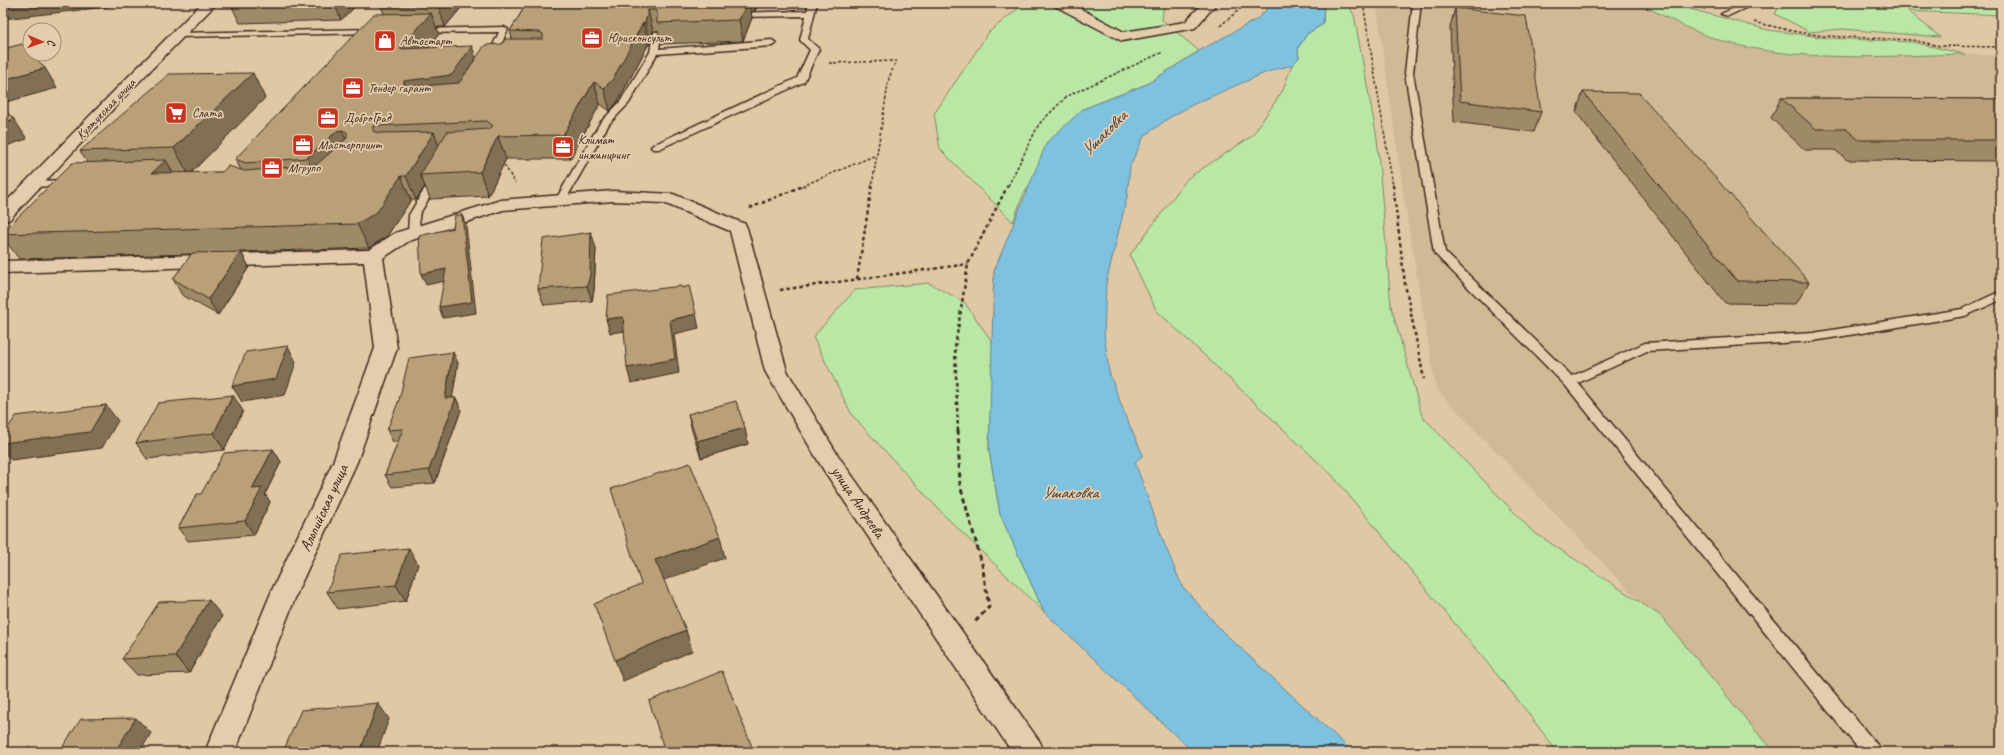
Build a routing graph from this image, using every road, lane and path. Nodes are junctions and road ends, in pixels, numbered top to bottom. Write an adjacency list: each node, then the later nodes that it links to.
1 (210, 3): 17 (street, Култукская улица)
2 (813, 3): 10 (lane)
3 (1060, 3): 4 (street)
4 (1210, 3)
5 (1247, 3): 15 (path)
6 (1363, 3): 41 (path)
7 (1417, 3): 42 (lane)
8 (1683, 3): 11 (path)
9 (1752, 3): 11 (lane)
10 (810, 13): 12 (lane); 23 (lane)
11 (1725, 14): 19 (path)
12 (732, 15)
13 (387, 31): 17 (lane)
14 (410, 31): 22 (lane)
15 (1214, 31)
16 (657, 34): 21 (lane)
17 (178, 35): 29 (street, Култукская улица)
18 (772, 43): 21 (lane)
19 (2001, 47)
20 (1165, 51): 36 (path)
21 (654, 52): 30 (lane)
22 (507, 57)
23 (809, 64): 24 (lane); 25 (path)
24 (656, 147)
25 (876, 155): 33 (path); 38 (path)
26 (501, 161): 31 (path)
27 (440, 170): 34 (lane)
28 (80, 182): 29 (lane)
29 (33, 184): 32 (street, Култукская улица)
30 (560, 201): 31 (street); 33 (street)
31 (528, 203): 34 (street)
32 (3, 216)
33 (729, 224): 39 (street, улица Андреева)
34 (414, 234): 35 (street)
35 (372, 256): 37 (street); 44 (street, Альпийская улица)
36 (968, 264): 38 (path); 43 (path)
37 (3, 267)
38 (857, 279): 39 (path)
39 (755, 294): 43 (street, улица Андреева)
40 (2001, 295): 42 (lane)
41 (1424, 379)
42 (1570, 382): 46 (lane)
43 (955, 644): 45 (street, улица Андреева)
44 (220, 752)
45 (1029, 752)
46 (1872, 752)

